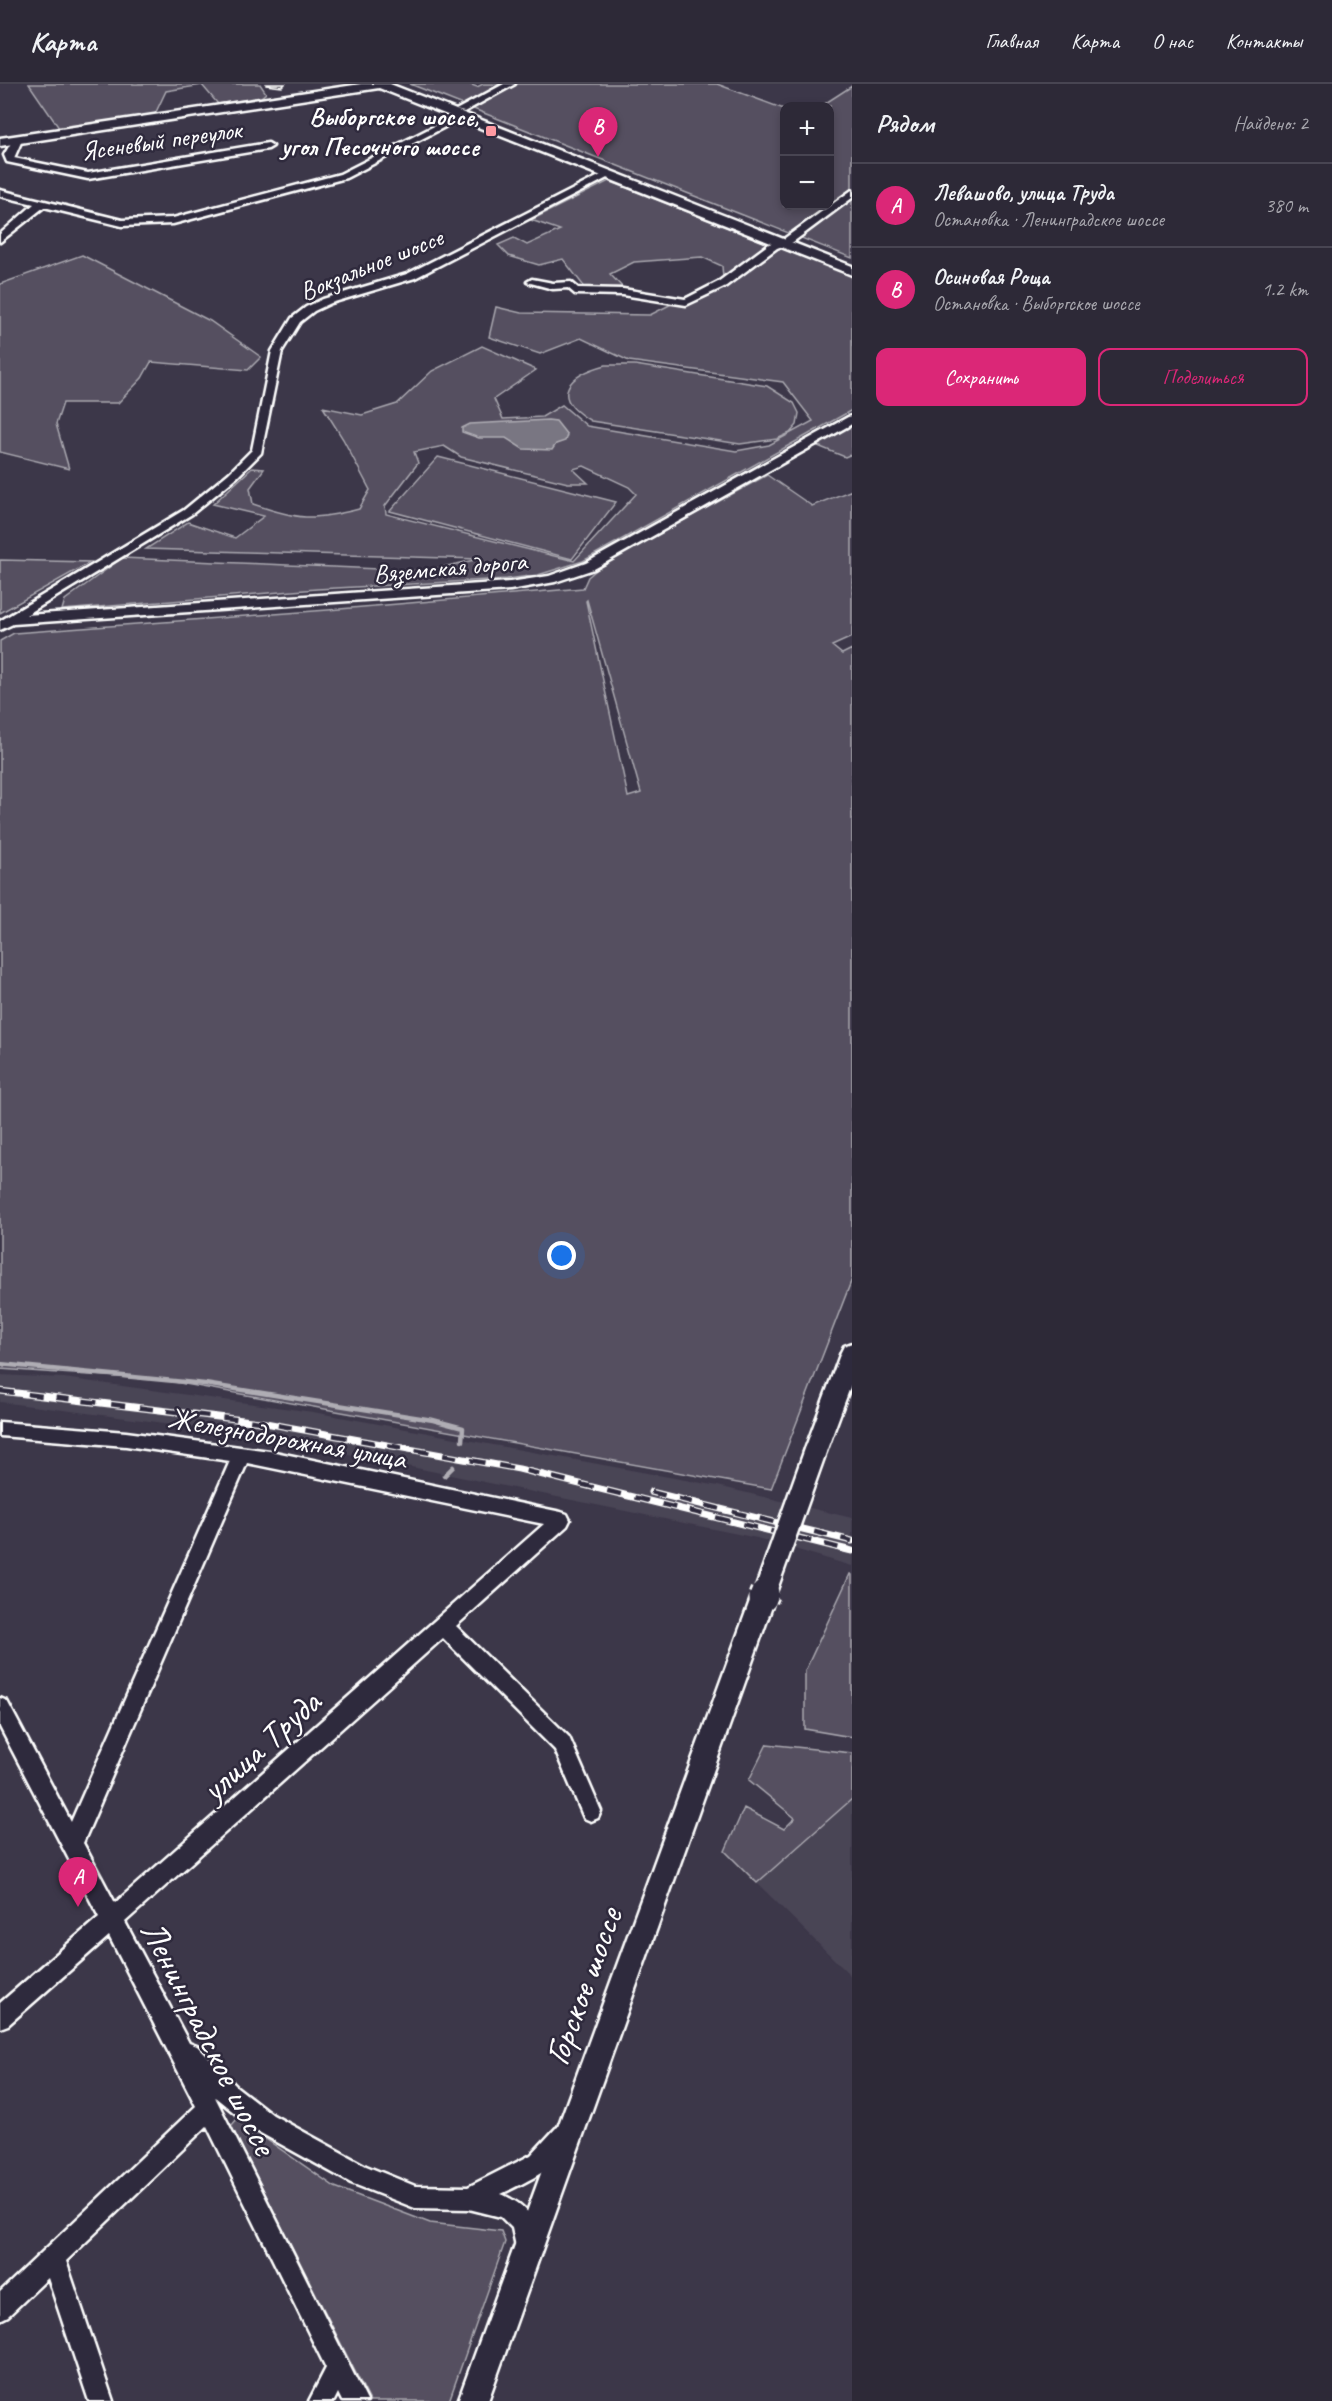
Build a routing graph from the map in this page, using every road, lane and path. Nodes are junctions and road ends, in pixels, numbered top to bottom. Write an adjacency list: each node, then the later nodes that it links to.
1 (364, 84): 5 (main road)
2 (381, 84): 6 (main road); 7 (main road)
3 (397, 84): 7 (main road)
4 (511, 84): 7 (street)
5 (347, 86): 6 (main road)
6 (271, 101): 8 (main road)
7 (461, 113): 11 (main road); 14 (street); 16 (main road)
8 (17, 140): 9 (main road); 10 (street, Ясеневый переулок)
9 (0, 142)
10 (268, 146)
11 (608, 175): 16 (main road); 21 (street, Вокзальное шоссе)
12 (0, 193): 14 (street)
13 (852, 193): 16 (street)
14 (42, 203): 15 (street)
15 (0, 239)
16 (785, 241): 17 (main road); 18 (main road); 19 (street)
17 (852, 265)
18 (852, 271)
19 (532, 282)
20 (852, 419): 21 (street, Вяземская дорога)
21 (3, 624)
22 (852, 1352): 34 (main road, Горское шоссе, bridge)
23 (0, 1429): 24 (street, Железнодорожная улица)
24 (242, 1455): 25 (street, Железнодорожная улица); 29 (street)
25 (561, 1520): 26 (street, улица Труда)
26 (443, 1625): 28 (street); 30 (street, улица Труда)
27 (0, 1707): 29 (street, Ленинградское шоссе)
28 (591, 1811)
29 (72, 1844): 30 (street, Ленинградское шоссе)
30 (111, 1919): 31 (street, улица Труда); 32 (street, Ленинградское шоссе)
31 (0, 2017)
32 (173, 2035): 33 (street, Ленинградское шоссе); 35 (street)
33 (209, 2109): 36 (street); 39 (street, Ленинградское шоссе)
34 (575, 2124): 35 (street); 37 (main road, Горское шоссе)
35 (469, 2198): 37 (street)
36 (52, 2258): 38 (street); 40 (street)
37 (524, 2262): 43 (main road, Горское шоссе)
38 (0, 2308)
39 (338, 2368): 41 (street); 42 (street, Ленинградское шоссе)
40 (101, 2401)
41 (321, 2401)
42 (355, 2401)
43 (473, 2401)

